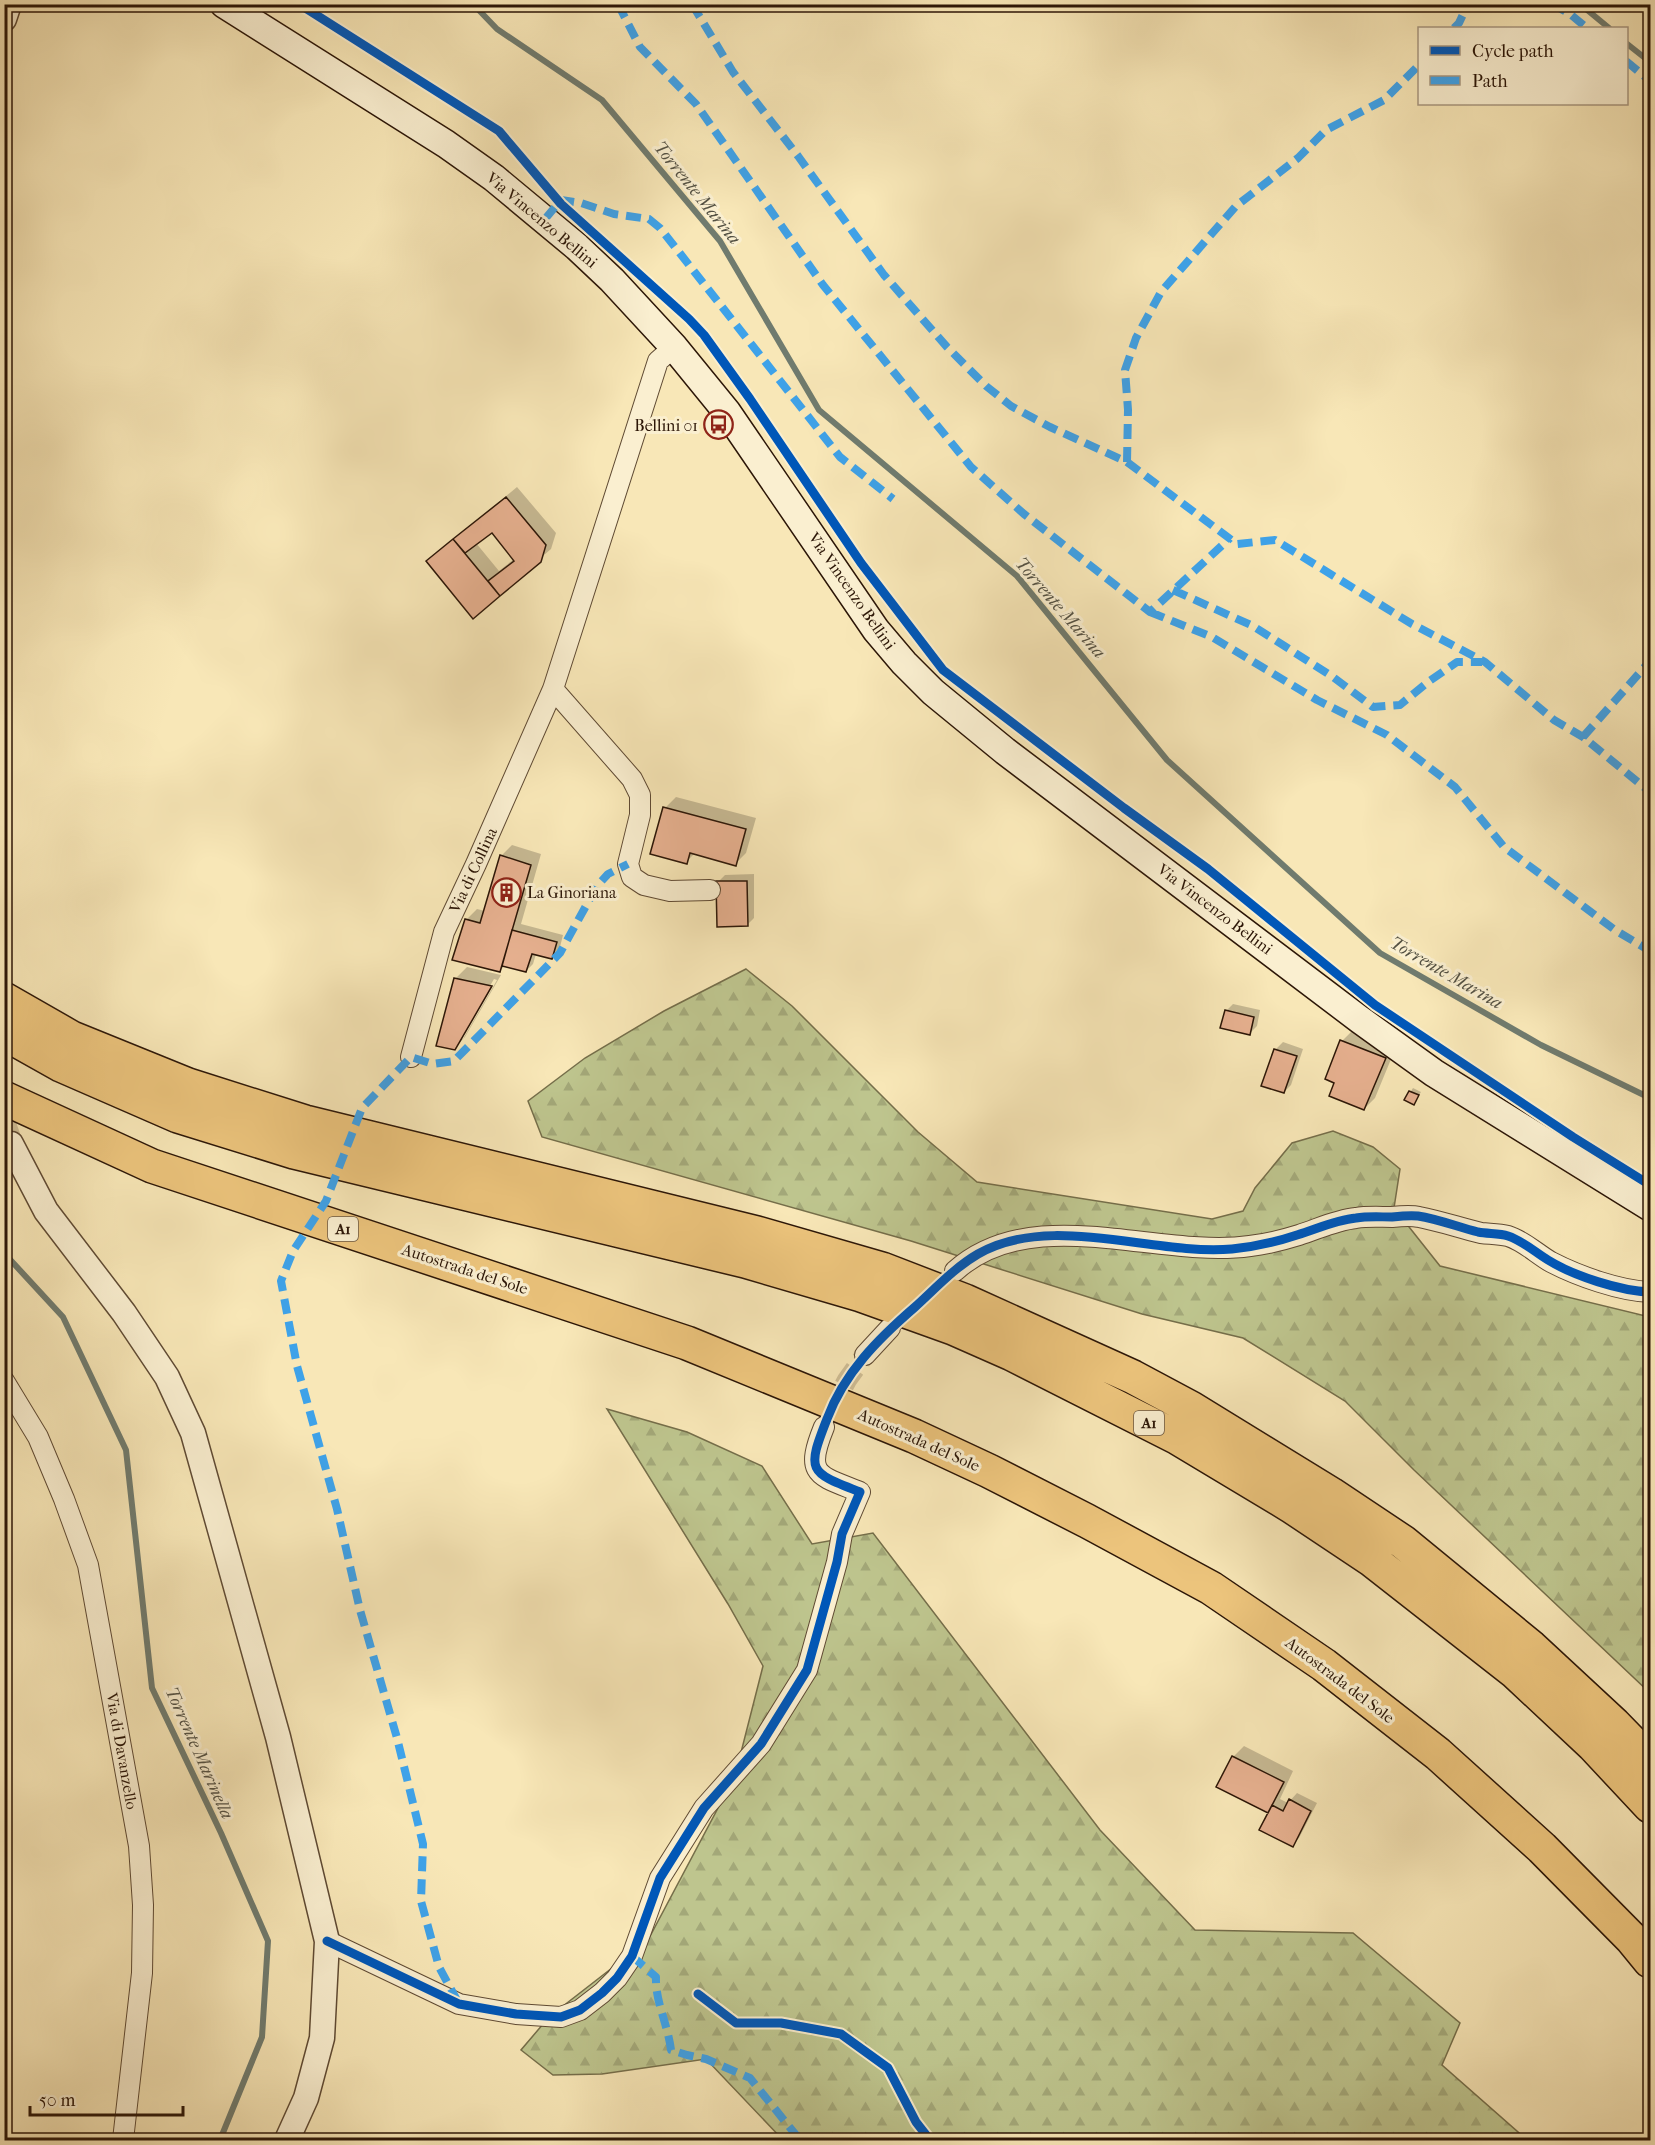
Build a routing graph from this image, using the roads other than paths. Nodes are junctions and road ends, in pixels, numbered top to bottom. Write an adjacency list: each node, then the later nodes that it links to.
1 (225, 4): 2 (main road, Via Vincenzo Bellini)
2 (674, 347): 3 (street, Via di Collina); 10 (main road, Via Vincenzo Bellini)
3 (552, 689): 4 (street); 7 (street, Via di Collina)
4 (710, 891)
5 (4, 999): 17 (highway, A1)
6 (4, 1033): 18 (highway, A1)
7 (411, 1057)
8 (4, 1098): 20 (highway, Autostrada del Sole / A1)
9 (11, 1144): 19 (street)
10 (1650, 1207)
11 (955, 1271): 12 (street)
12 (1650, 1292)
13 (890, 1328): 14 (street)
14 (865, 1355)
15 (4, 1382): 21 (street, Via di Davanzello)
16 (824, 1427): 19 (street)
17 (1650, 1761)
18 (1650, 1806)
19 (327, 1941): 22 (street)
20 (1650, 1961)
21 (123, 2140)
22 (288, 2140)

